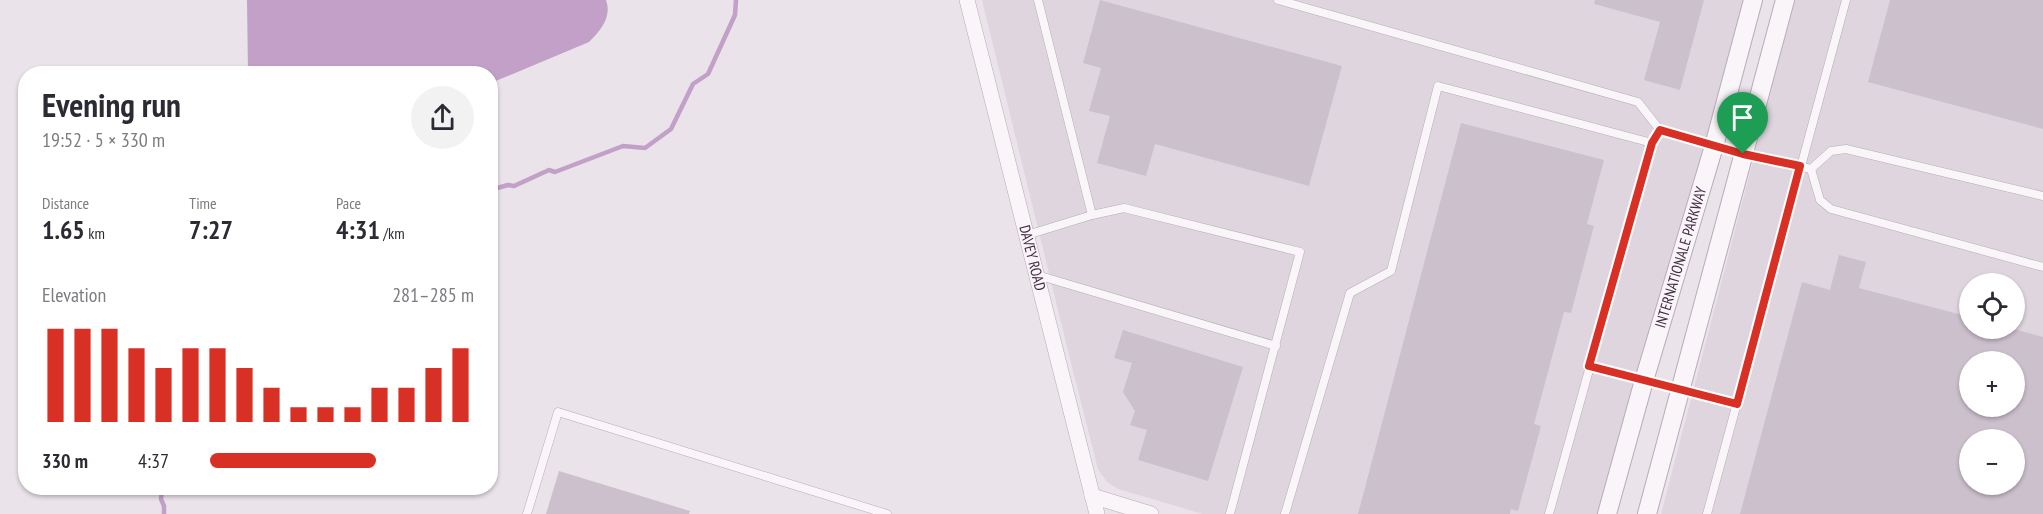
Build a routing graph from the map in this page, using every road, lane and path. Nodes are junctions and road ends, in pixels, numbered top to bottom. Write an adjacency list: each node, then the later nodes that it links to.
1 (967, 0): 15 (street, DAVEY ROAD)
2 (1038, 0): 14 (lane)
3 (1278, 0): 7 (lane)
4 (1753, 0): 9 (street, INTERNATIONALE PARKWAY)
5 (1785, 0): 10 (street, INTERNATIONALE PARKWAY)
6 (1846, 0): 11 (lane)
7 (1660, 130): 8 (lane); 9 (lane)
8 (1652, 143): 19 (lane); 29 (lane)
9 (1714, 146): 10 (lane); 20 (street, INTERNATIONALE PARKWAY)
10 (1743, 154): 11 (lane); 21 (street, INTERNATIONALE PARKWAY)
11 (1800, 166): 12 (lane); 22 (lane)
12 (1811, 169): 13 (lane); 16 (lane)
13 (2043, 195)
14 (1092, 215): 15 (lane); 18 (lane)
15 (1027, 235): 17 (street, DAVEY ROAD)
16 (2043, 267)
17 (1037, 275): 18 (lane); 23 (street, DAVEY ROAD)
18 (1276, 346): 28 (lane)
19 (1589, 366): 20 (lane); 30 (lane)
20 (1644, 381): 21 (lane); 31 (street, INTERNATIONALE PARKWAY)
21 (1681, 389): 22 (lane); 32 (street, INTERNATIONALE PARKWAY)
22 (1737, 404): 33 (lane)
23 (1092, 496): 26 (street, DAVEY ROAD); 27 (street)
24 (527, 514): 25 (lane)
25 (887, 514)
26 (1097, 514)
27 (1151, 514)
28 (1230, 514)
29 (1285, 514)
30 (1549, 514)
31 (1607, 514)
32 (1647, 514)
33 (1707, 514)

